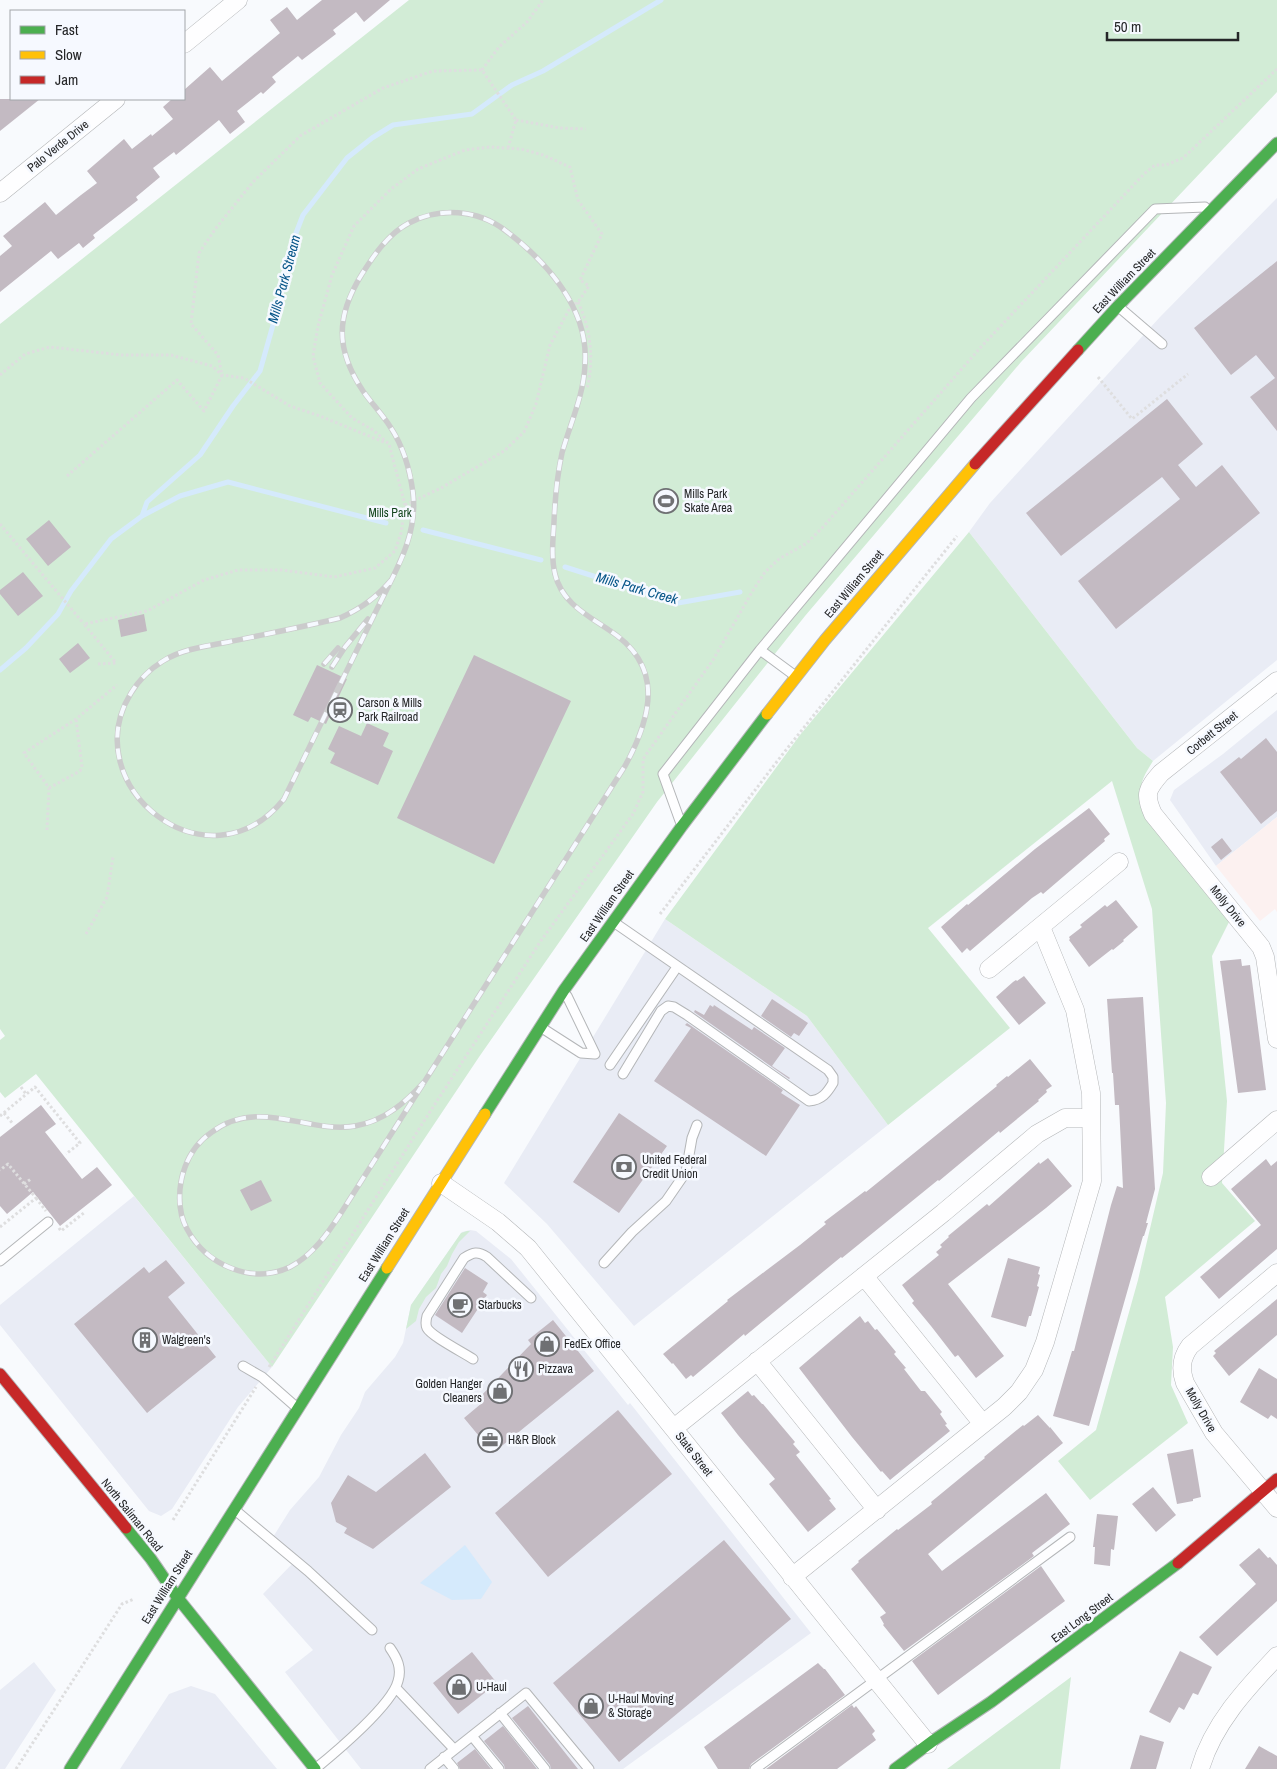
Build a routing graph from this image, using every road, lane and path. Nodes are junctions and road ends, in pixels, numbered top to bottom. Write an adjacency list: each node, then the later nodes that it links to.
1 (238, 0): 3 (street)
2 (543, 0): 4 (path)
3 (185, 43)
4 (482, 70): 6 (path); 17 (path)
5 (115, 100): 10 (street, Palo Verde Drive)
6 (516, 120): 7 (path); 9 (path)
7 (586, 128)
8 (1277, 143): 11 (main road, East William Street)
9 (508, 148): 12 (path); 20 (path)
10 (0, 192)
11 (1216, 206): 13 (main road, East William Street); 26 (lane)
12 (578, 302): 19 (path); 22 (path)
13 (1118, 306): 14 (lane); 28 (main road, East William Street)
14 (1162, 344)
15 (1188, 374): 18 (path)
16 (0, 375): 17 (path)
17 (222, 375): 20 (path); 21 (path)
18 (1098, 377)
19 (587, 389)
20 (389, 444): 22 (path)
21 (67, 476)
22 (405, 505): 25 (path)
23 (0, 524): 25 (path)
24 (957, 536): 38 (path)
25 (84, 624): 27 (path)
26 (760, 650): 28 (lane); 34 (lane)
27 (98, 664)
28 (796, 677): 34 (main road, East William Street)
29 (1277, 681): 32 (street, Corbett Street)
30 (117, 685): 31 (path)
31 (76, 719): 33 (path); 33 (path)
32 (1149, 787): 46 (street, Molly Drive)
33 (48, 788): 35 (path)
34 (682, 826): 39 (main road, East William Street)
35 (47, 830)
36 (113, 857): 41 (path)
37 (1120, 862): 40 (street)
38 (660, 914)
39 (612, 921): 42 (lane); 44 (main road, East William Street)
40 (1041, 927): 43 (street); 53 (street)
41 (86, 934)
42 (677, 967): 47 (lane); 48 (lane)
43 (990, 969)
44 (564, 990): 45 (main road, East William Street); 45 (lane)
45 (540, 1027): 61 (main road, East William Street)
46 (1277, 1039)
47 (610, 1065)
48 (623, 1074)
49 (21, 1087): 50 (path)
50 (26, 1094): 51 (path); 57 (path)
51 (4, 1113): 52 (path); 55 (path)
52 (0, 1116)
53 (1091, 1118): 70 (street); 77 (street)
54 (1277, 1120): 59 (street)
55 (13, 1124)
56 (697, 1125): 68 (lane)
57 (66, 1154)
58 (1, 1168): 62 (path)
59 (1211, 1177)
60 (31, 1179): 62 (path)
61 (441, 1183): 76 (main road, East William Street); 78 (street, State Street)
62 (24, 1184): 65 (path)
63 (85, 1212): 66 (path)
64 (48, 1222): 67 (lane)
65 (0, 1227)
66 (61, 1231)
67 (0, 1261)
68 (604, 1263)
69 (1277, 1273): 80 (street, Molly Drive)
70 (864, 1276): 73 (street); 77 (street)
71 (531, 1298): 72 (lane)
72 (473, 1359)
73 (757, 1362): 78 (street); 83 (street)
74 (243, 1366): 76 (lane)
75 (0, 1374): 86 (main road, North Saliman Road)
76 (298, 1408): 81 (main road, East William Street)
77 (983, 1424): 83 (street)
78 (674, 1428): 85 (street, State Street)
79 (1277, 1479): 80 (main road, East Long Street)
80 (1263, 1491): 82 (street, Molly Drive); 95 (main road, East Long Street)
81 (233, 1508): 86 (main road, East William Street); 88 (lane)
82 (1277, 1508)
83 (876, 1510): 85 (street)
84 (1070, 1536): 91 (lane)
85 (792, 1577): 91 (street, State Street)
86 (177, 1597): 99 (main road, East William Street); 100 (main road, North Saliman Road)
87 (134, 1599): 98 (path)
88 (372, 1630)
89 (390, 1648): 92 (lane)
90 (1277, 1656): 108 (street)
91 (876, 1680): 95 (street, State Street); 106 (lane)
92 (396, 1688): 96 (lane); 100 (lane)
93 (500, 1713): 94 (lane); 104 (lane); 105 (lane)
94 (472, 1736): 96 (lane); 103 (lane)
95 (928, 1744): 107 (main road, East Long Street)
96 (454, 1749): 97 (lane)
97 (444, 1757): 101 (lane); 102 (lane)
98 (16, 1769)
99 (70, 1769)
100 (315, 1769)
101 (430, 1769)
102 (454, 1769)
103 (499, 1769)
104 (545, 1769)
105 (589, 1769)
106 (756, 1769)
107 (896, 1769)
108 (1200, 1769)

